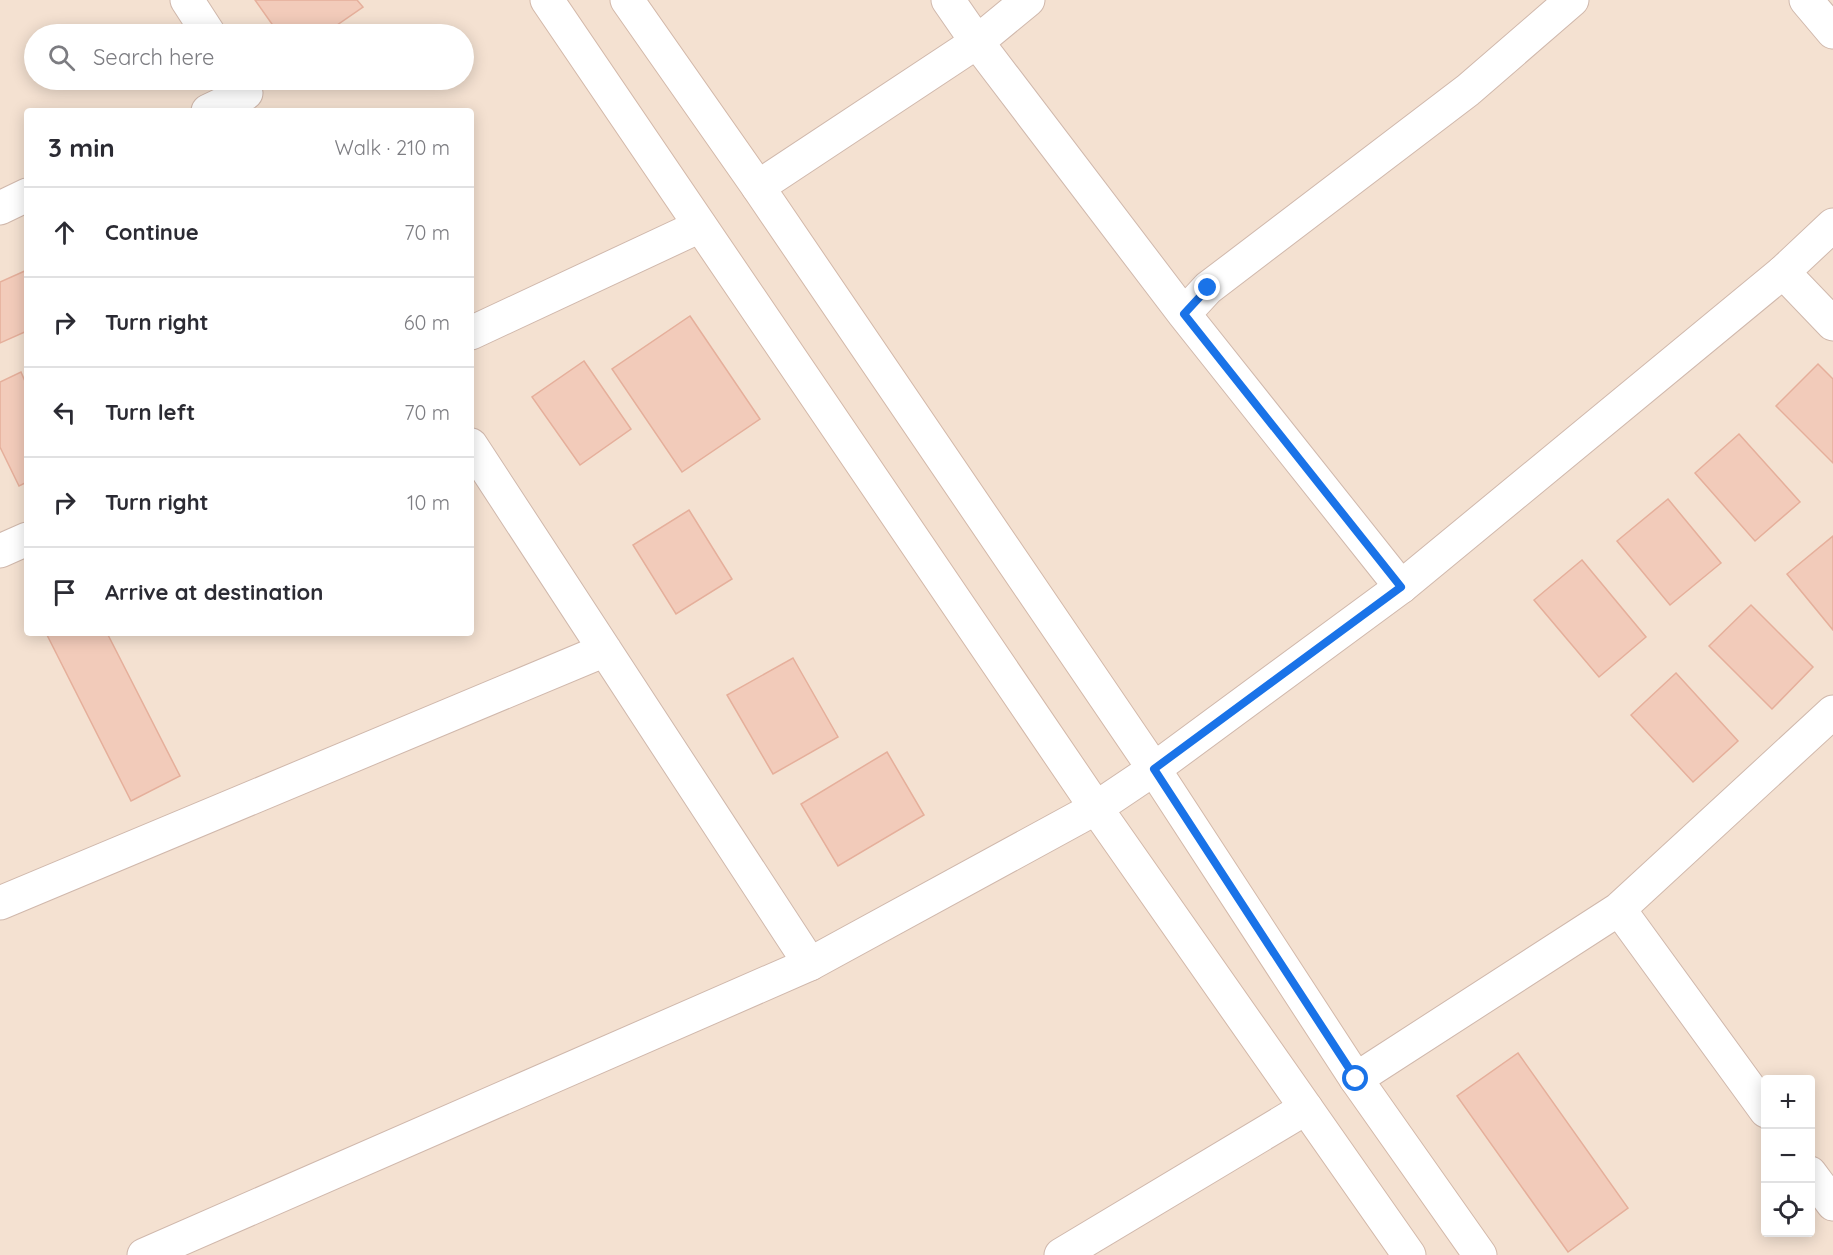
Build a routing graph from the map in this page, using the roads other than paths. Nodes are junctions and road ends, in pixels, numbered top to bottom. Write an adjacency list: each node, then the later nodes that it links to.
1 (187, 0): 8 (street)
2 (547, 0): 17 (street)
3 (627, 0): 13 (street)
4 (948, 0): 10 (street)
5 (1028, 0): 10 (street)
6 (1572, 0): 19 (street)
7 (1806, 0): 9 (street)
8 (203, 24)
9 (1833, 32)
10 (977, 42): 13 (street); 19 (street)
11 (247, 95): 12 (street)
12 (215, 108)
13 (758, 187): 28 (street)
14 (24, 196): 15 (street)
15 (0, 208)
16 (1833, 225): 18 (street)
17 (700, 226): 21 (street); 29 (street)
18 (1783, 272): 20 (street); 25 (street)
19 (1184, 314): 25 (street)
20 (1833, 324)
21 (474, 332)
22 (474, 450): 26 (street)
23 (24, 540): 24 (street)
24 (0, 551)
25 (1401, 587): 28 (street)
26 (605, 650): 30 (street); 32 (street)
27 (1831, 720): 31 (street)
28 (1154, 769): 29 (street); 33 (street)
29 (1096, 808): 32 (street); 35 (street)
30 (0, 903)
31 (1619, 909): 33 (street); 34 (street)
32 (810, 964): 38 (street)
33 (1356, 1079): 41 (street)
34 (1761, 1104)
35 (1306, 1108): 39 (street); 40 (street)
36 (1815, 1180): 37 (street)
37 (1833, 1204)
38 (146, 1255)
39 (1061, 1255)
40 (1409, 1255)
41 (1480, 1255)

